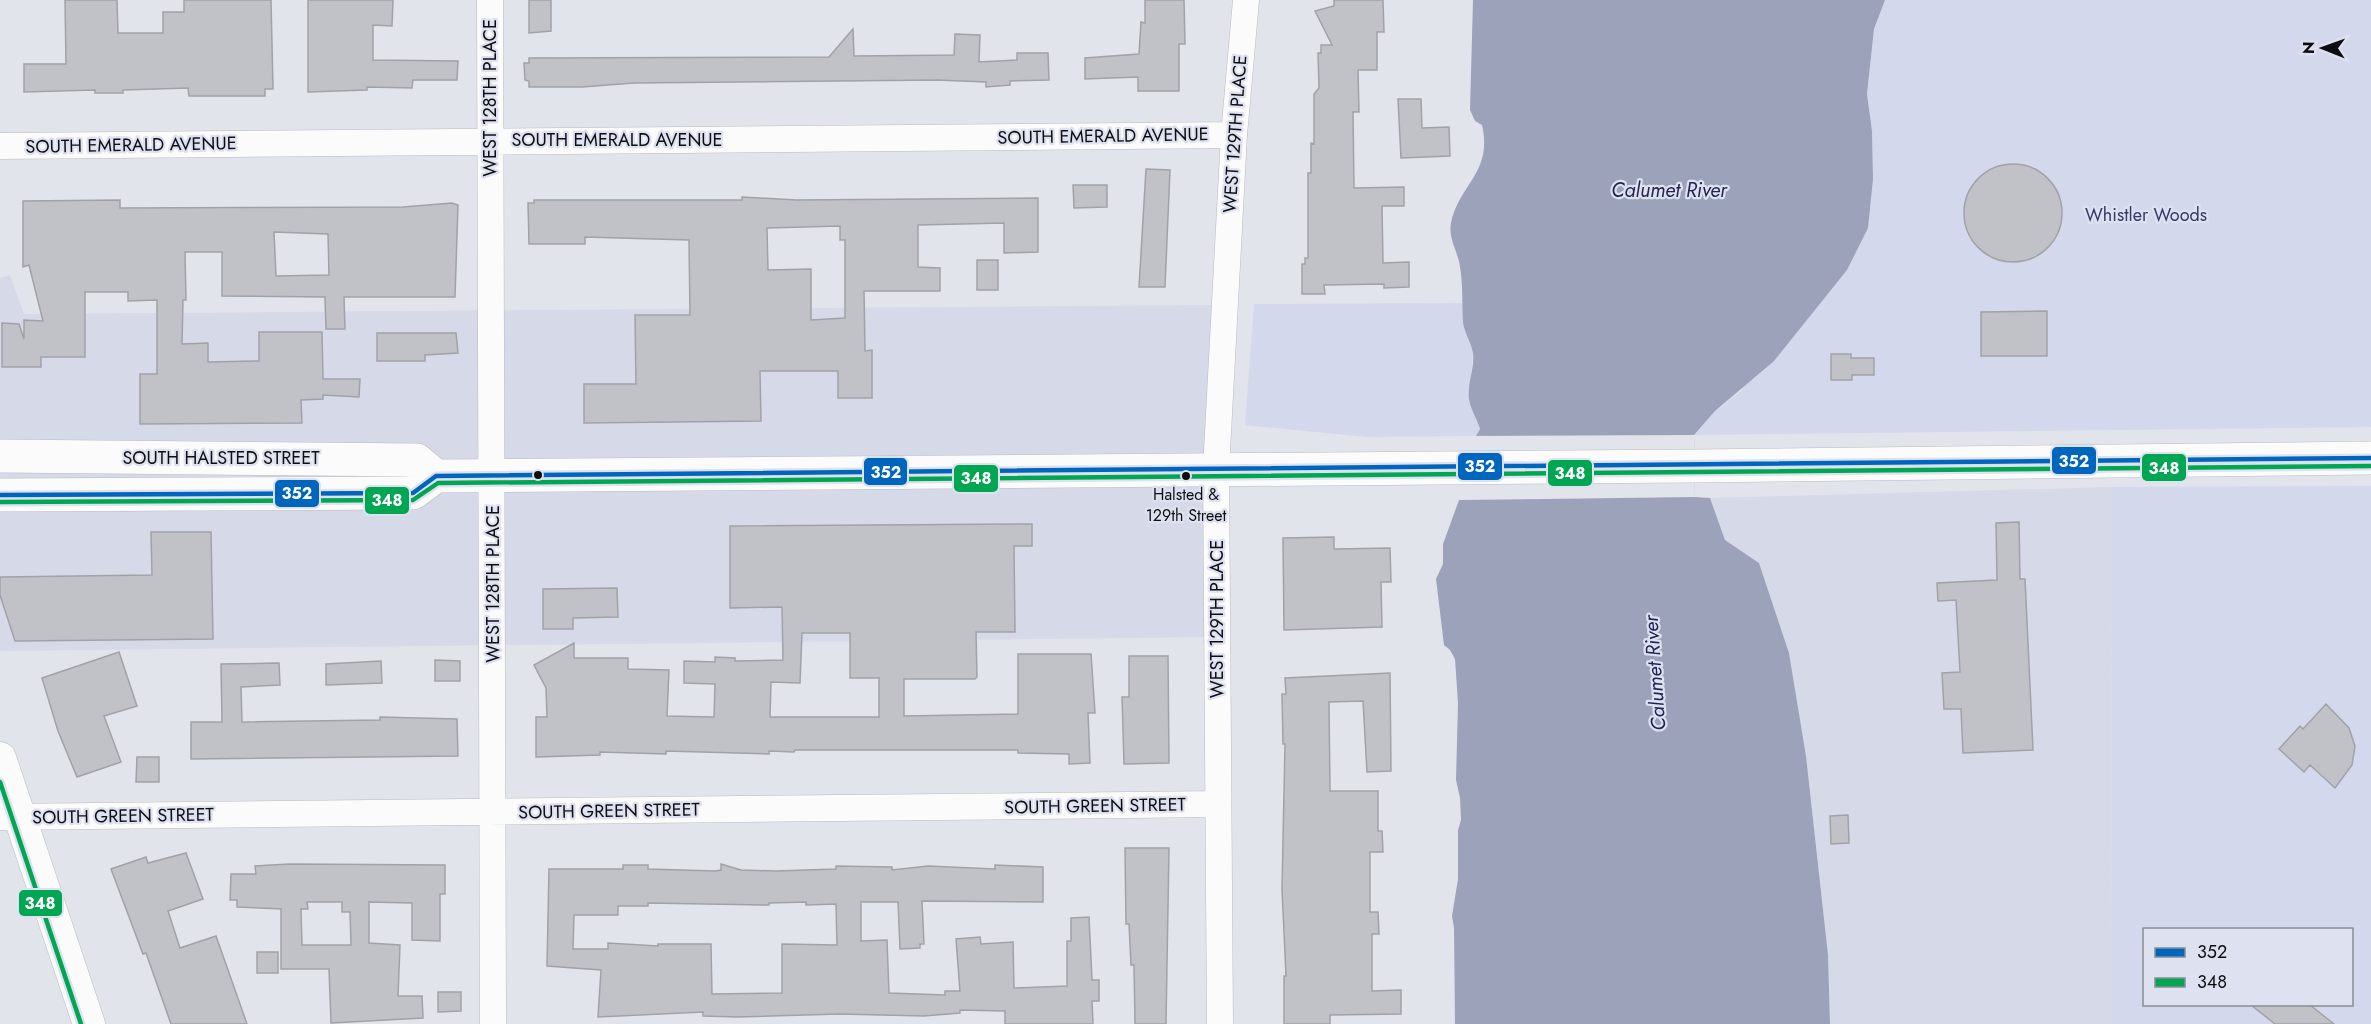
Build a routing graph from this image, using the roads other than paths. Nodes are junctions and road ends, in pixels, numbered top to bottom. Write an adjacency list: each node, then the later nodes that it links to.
1 (490, 0): 4 (street, WEST 128TH PLACE)
2 (1246, 0): 3 (street, WEST 129TH PLACE)
3 (1234, 135): 4 (street, SOUTH EMERALD AVENUE); 8 (street, WEST 129TH PLACE)
4 (491, 141): 5 (street, SOUTH EMERALD AVENUE); 10 (street, WEST 128TH PLACE)
5 (0, 146)
6 (0, 456): 9 (main road, SOUTH HALSTED STREET)
7 (2371, 458): 8 (main road)
8 (1216, 470): 10 (main road); 13 (street, WEST 129TH PLACE)
9 (436, 476): 10 (main road); 11 (main road, SOUTH HALSTED STREET)
10 (492, 476): 14 (street, WEST 128TH PLACE)
11 (0, 495)
12 (0, 758): 15 (street)
13 (1218, 804): 14 (street, SOUTH GREEN STREET); 18 (street, WEST 129TH PLACE)
14 (493, 812): 15 (street, SOUTH GREEN STREET); 17 (street, WEST 128TH PLACE)
15 (10, 817): 16 (street)
16 (89, 1024)
17 (493, 1024)
18 (1220, 1024)

